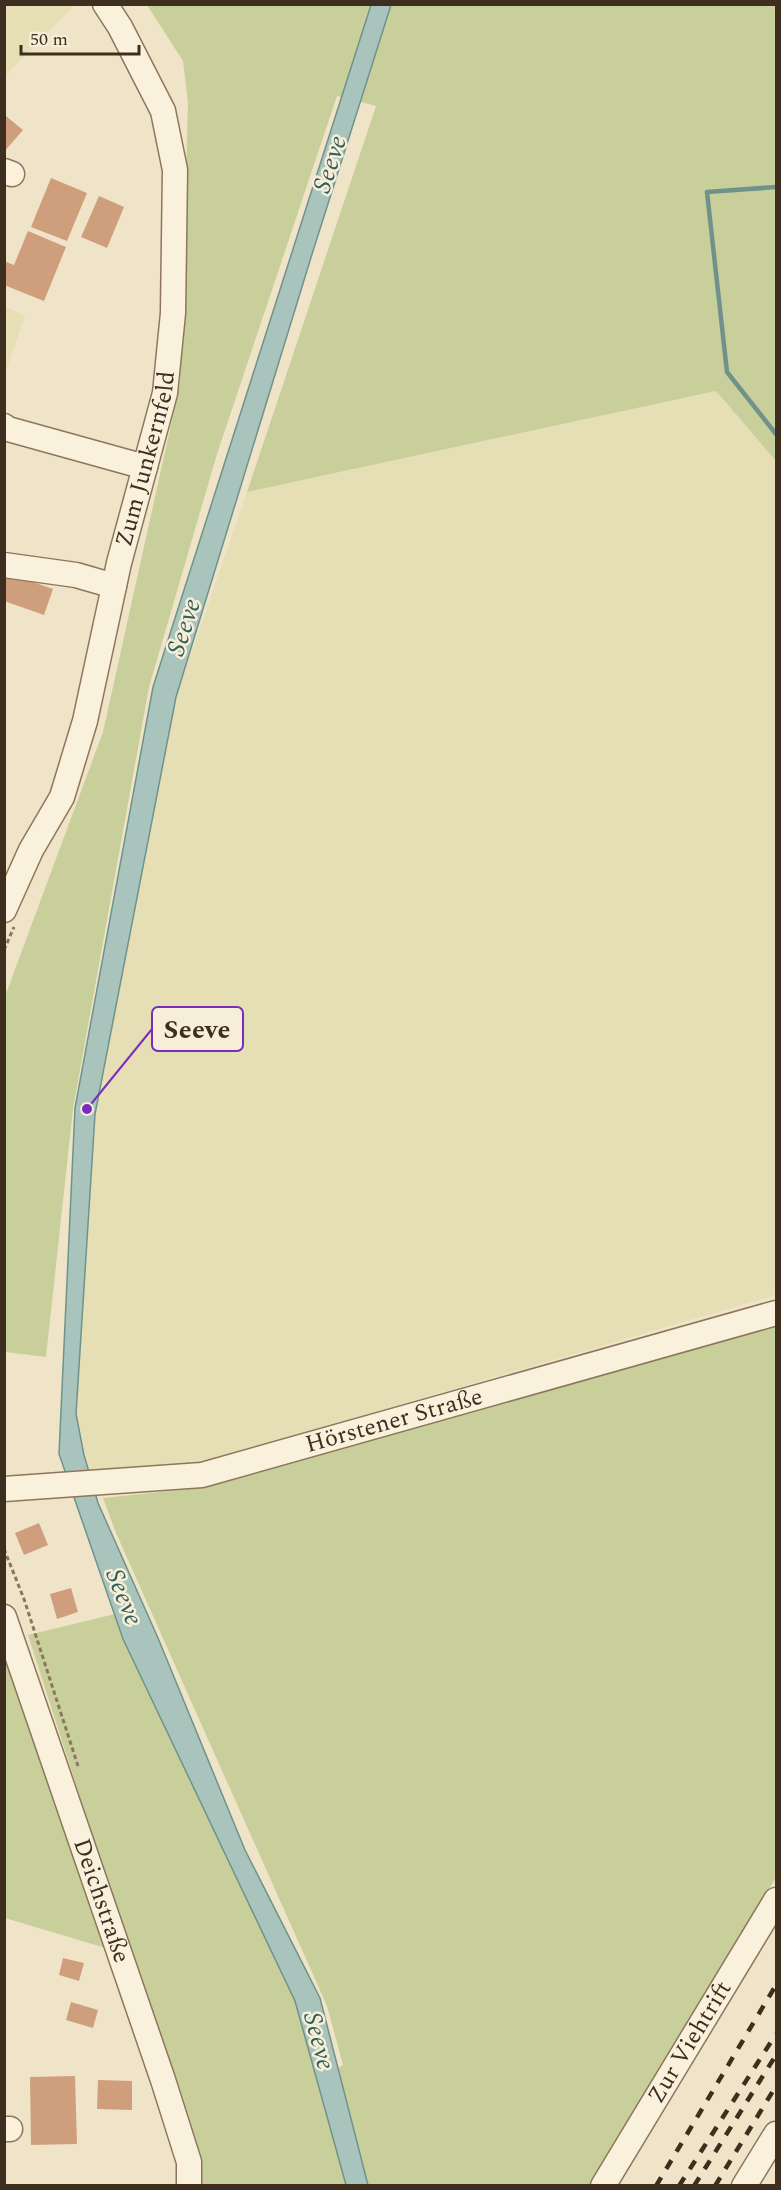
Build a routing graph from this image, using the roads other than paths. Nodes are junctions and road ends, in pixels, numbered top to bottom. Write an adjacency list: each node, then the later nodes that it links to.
1 (105, 4): 3 (street, Zum Junkernfeld)
2 (4, 426): 3 (street)
3 (145, 467): 5 (street, Zum Junkernfeld)
4 (4, 565): 5 (street)
5 (114, 585): 6 (street, Zum Junkernfeld)
6 (4, 910)
7 (777, 1313): 8 (street, Hörstener Straße)
8 (4, 1489)
9 (4, 1617): 12 (street, Deichstraße)
10 (777, 1900): 13 (street, Zur Viehtrift)
11 (777, 2134): 14 (street)
12 (189, 2186)
13 (603, 2186)
14 (744, 2186)

